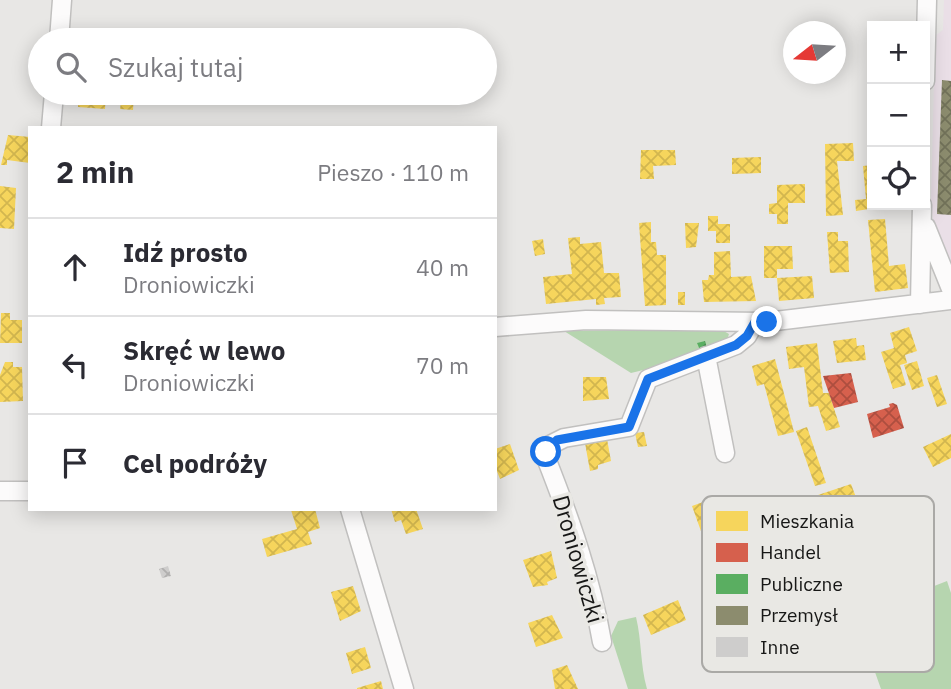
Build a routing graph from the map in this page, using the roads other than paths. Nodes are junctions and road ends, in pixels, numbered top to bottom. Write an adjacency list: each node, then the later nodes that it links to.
1 (62, 0): 4 (street)
2 (927, 0): 3 (street)
3 (926, 21)
4 (60, 28)
5 (53, 105): 6 (street)
6 (51, 126)
7 (922, 210): 11 (street)
8 (923, 210): 9 (street)
9 (951, 289)
10 (951, 300): 11 (street)
11 (920, 304): 12 (street)
12 (755, 322): 13 (street); 14 (street, Droniowiczki)
13 (497, 327)
14 (706, 356): 15 (street); 19 (street, Droniowiczki)
15 (725, 453)
16 (0, 491): 17 (street)
17 (28, 491)
18 (351, 511): 20 (street)
19 (602, 642)
20 (404, 689)

